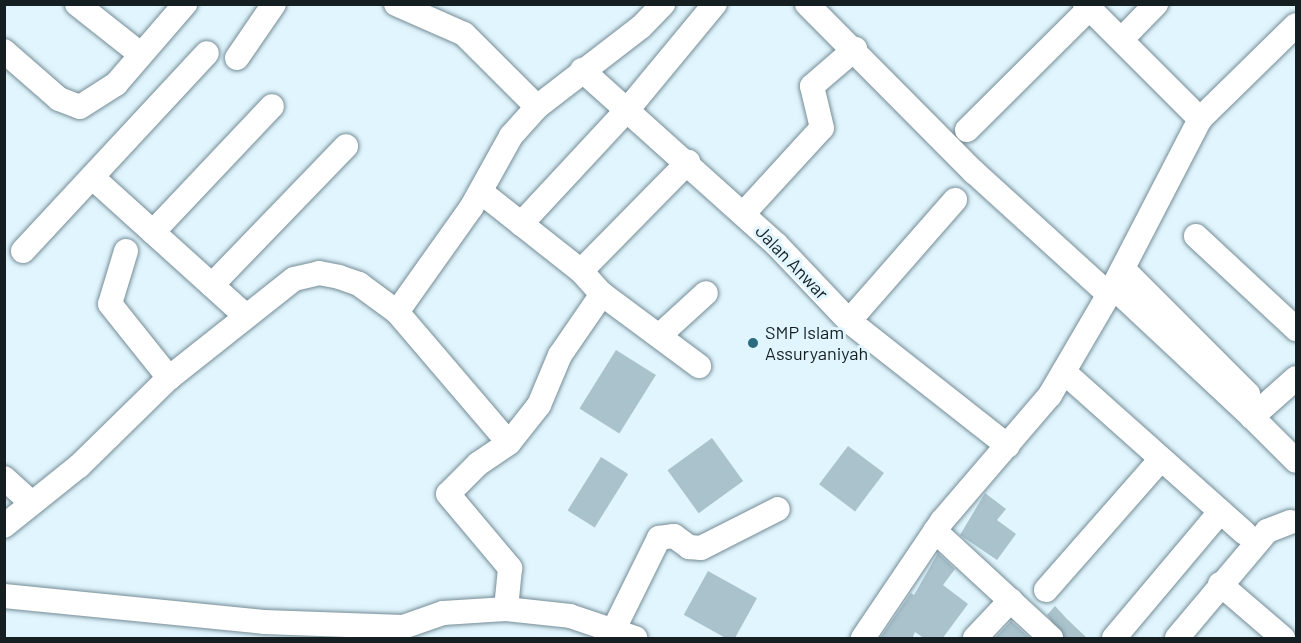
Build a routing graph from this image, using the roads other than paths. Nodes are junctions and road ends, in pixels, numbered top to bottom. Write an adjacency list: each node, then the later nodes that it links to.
1 (77, 4): 12 (street)
2 (185, 4): 14 (street)
3 (274, 4): 16 (street)
4 (396, 4): 19 (street)
5 (663, 4): 17 (street)
6 (715, 4): 20 (street)
7 (807, 4): 13 (street)
8 (1156, 4): 11 (street)
9 (1087, 7): 11 (street); 22 (street)
10 (1296, 25): 21 (street)
11 (1122, 39): 21 (street)
12 (134, 49)
13 (855, 49): 28 (street); 35 (street)
14 (4, 51)
15 (207, 53): 25 (street)
16 (237, 58)
17 (582, 70): 19 (street); 20 (street, Jalan Anwar)
18 (272, 106): 30 (street)
19 (537, 107): 26 (street)
20 (628, 109): 24 (street, Jalan Anwar); 29 (street)
21 (1200, 119): 35 (street)
22 (967, 130)
23 (346, 146): 36 (street)
24 (688, 162): 28 (street, Jalan Anwar); 34 (street)
25 (92, 177): 30 (street); 32 (street)
26 (481, 192): 29 (street); 39 (street)
27 (955, 200): 41 (street)
28 (744, 213): 41 (street, Jalan Anwar)
29 (521, 224): 34 (street)
30 (153, 232): 36 (street)
31 (1196, 236): 42 (street)
32 (23, 251)
33 (126, 251): 46 (street)
34 (580, 271): 38 (street)
35 (1115, 284): 45 (street); 48 (street)
36 (212, 285): 40 (street)
37 (706, 292): 43 (street)
38 (602, 294): 43 (street); 49 (street)
39 (397, 312): 40 (street); 49 (street)
40 (246, 316): 46 (street)
41 (849, 321): 50 (street, Jalan Anwar)
42 (1296, 329)
43 (660, 335): 44 (street)
44 (699, 366)
45 (1064, 372): 50 (street); 51 (street)
46 (170, 378): 54 (street)
47 (1296, 378): 48 (street)
48 (1252, 417): 52 (street)
49 (509, 443): 65 (street)
50 (1008, 446): 59 (street)
51 (1161, 459): 56 (street); 62 (street)
52 (1296, 461)
53 (4, 478): 54 (street)
54 (31, 502): 58 (street)
55 (778, 509): 67 (street)
56 (1220, 512): 60 (street); 71 (street)
57 (1290, 522): 61 (street)
58 (4, 526)
59 (935, 531): 64 (street); 68 (street)
60 (1245, 533)
61 (1220, 584): 66 (street); 72 (street)
62 (1046, 590)
63 (4, 596): 65 (street)
64 (1011, 600): 69 (street); 70 (street)
65 (506, 609): 67 (street)
66 (1190, 633)
67 (624, 635)
68 (863, 639)
69 (975, 639)
70 (1051, 639)
71 (1114, 639)
72 (1283, 639)

